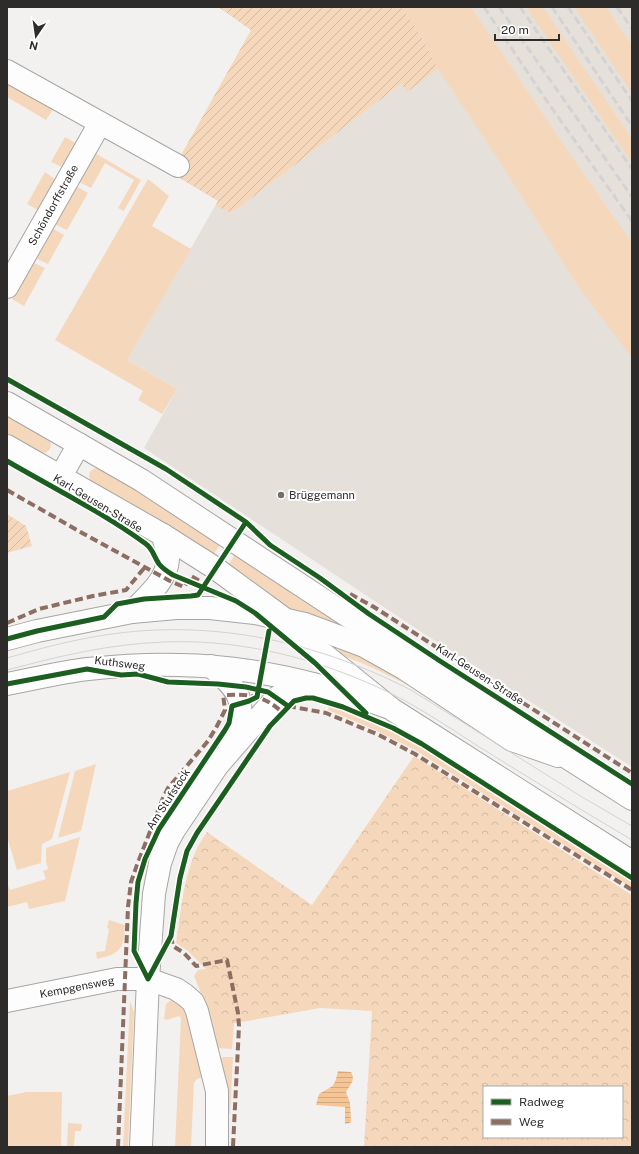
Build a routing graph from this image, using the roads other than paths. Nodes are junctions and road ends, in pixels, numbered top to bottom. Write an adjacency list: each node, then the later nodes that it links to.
1 (7, 70): 2 (street)
2 (100, 123): 3 (street); 4 (street, Schöndorffstraße)
3 (178, 166)
4 (7, 287)
5 (7, 403): 6 (street, Karl-Geusen-Straße)
6 (79, 444): 8 (street); 19 (street, Karl-Geusen-Straße)
7 (7, 446): 8 (street, Karl-Geusen-Straße)
8 (61, 476): 9 (street, Karl-Geusen-Straße)
9 (162, 535): 10 (street); 11 (street, Karl-Geusen-Straße)
10 (132, 612): 11 (street); 12 (street)
11 (286, 620): 18 (street, Karl-Geusen-Straße); 19 (street, Karl-Geusen-Straße)
12 (37, 631): 13 (street); 14 (street)
13 (7, 639)
14 (7, 643)
15 (211, 666): 16 (street, Kuthsweg); 17 (street, Kuthsweg); 20 (street, Am Stufstock)
16 (7, 684)
17 (313, 684): 18 (street, Karl-Geusen-Straße); 20 (street, Am Stufstock)
18 (393, 710): 22 (street, Karl-Geusen-Straße)
19 (570, 760): 21 (street, Karl-Geusen-Straße)
20 (217, 766): 24 (street, Am Stufstock)
21 (632, 800)
22 (622, 854): 23 (street, Karl-Geusen-Straße)
23 (632, 862)
24 (148, 979): 25 (street, Kempgensweg); 26 (street, Am Stufstock); 27 (street)
25 (7, 1001)
26 (141, 1147)
27 (217, 1147)

